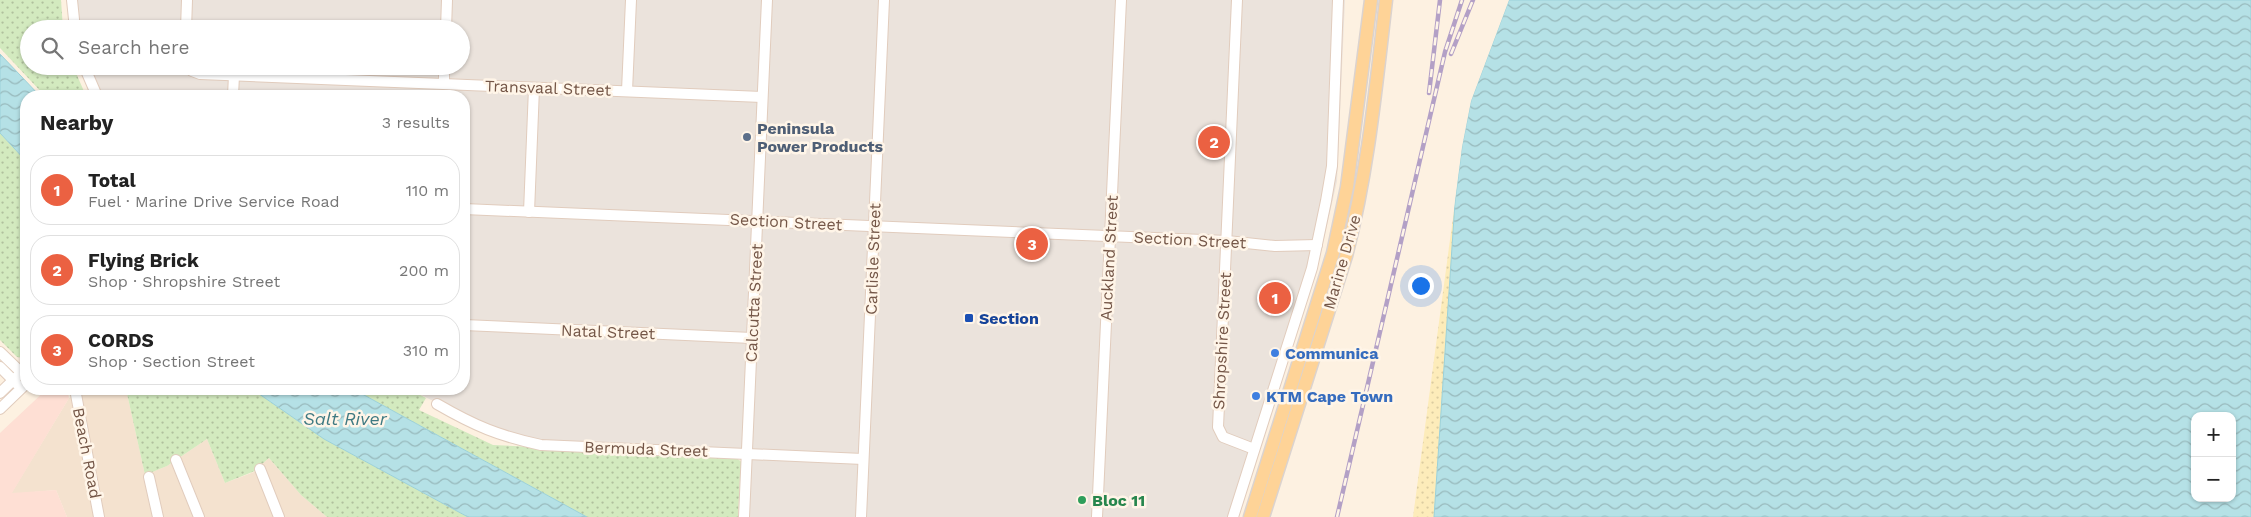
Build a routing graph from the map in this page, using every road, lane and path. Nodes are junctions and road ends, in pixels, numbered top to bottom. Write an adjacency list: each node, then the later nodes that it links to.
1 (72, 0): 12 (street)
2 (187, 0): 13 (street)
3 (447, 0): 14 (street)
4 (631, 0): 22 (street)
5 (767, 0): 23 (street, Calcutta Street)
6 (884, 0): 27 (street, Carlisle Street)
7 (1121, 0): 28 (street, Auckland Street)
8 (1237, 0): 29 (street, Shropshire Street)
9 (1338, 0): 30 (street)
10 (1371, 0): 58 (main road, Marine Drive)
11 (1386, 0): 59 (main road, Marine Drive)
12 (74, 20)
13 (186, 20)
14 (446, 20)
15 (88, 75): 20 (street)
16 (234, 75): 18 (street, Transvaal Street); 21 (street)
17 (444, 75): 18 (street)
18 (444, 83): 19 (street, Transvaal Street)
19 (534, 88): 22 (street, Transvaal Street); 25 (street)
20 (94, 90)
21 (233, 90)
22 (627, 91): 23 (street, Transvaal Street)
23 (762, 98): 26 (street, Calcutta Street)
24 (470, 209): 25 (street, Section Street)
25 (529, 212): 26 (street, Section Street)
26 (758, 221): 27 (street, Section Street); 32 (street, Calcutta Street)
27 (874, 226): 28 (street, Section Street); 46 (street, Carlisle Street)
28 (1110, 236): 29 (street, Section Street); 56 (street, Auckland Street)
29 (1227, 241): 30 (street, Section Street); 44 (street, Shropshire Street)
30 (1317, 245): 44 (street)
31 (470, 325): 32 (street, Natal Street)
32 (752, 338): 45 (street, Calcutta Street)
33 (0, 352): 35 (street)
34 (0, 367): 37 (street)
35 (20, 369)
36 (20, 376): 37 (street)
37 (13, 381): 38 (street); 40 (street)
38 (20, 385)
39 (20, 391): 43 (street)
40 (0, 393)
41 (76, 395): 50 (street, Beach Road)
42 (437, 404): 45 (street, Bermuda Street)
43 (0, 409)
44 (1254, 449): 57 (street)
45 (748, 453): 46 (street, Bermuda Street); 54 (street, Calcutta Street)
46 (863, 459): 55 (street, Carlisle Street)
47 (176, 460): 52 (street)
48 (260, 469): 53 (street)
49 (149, 477): 51 (street)
50 (99, 517)
51 (158, 517)
52 (199, 517)
53 (279, 517)
54 (744, 517)
55 (861, 517)
56 (1098, 517)
57 (1233, 517)
58 (1250, 517)
59 (1263, 517)

